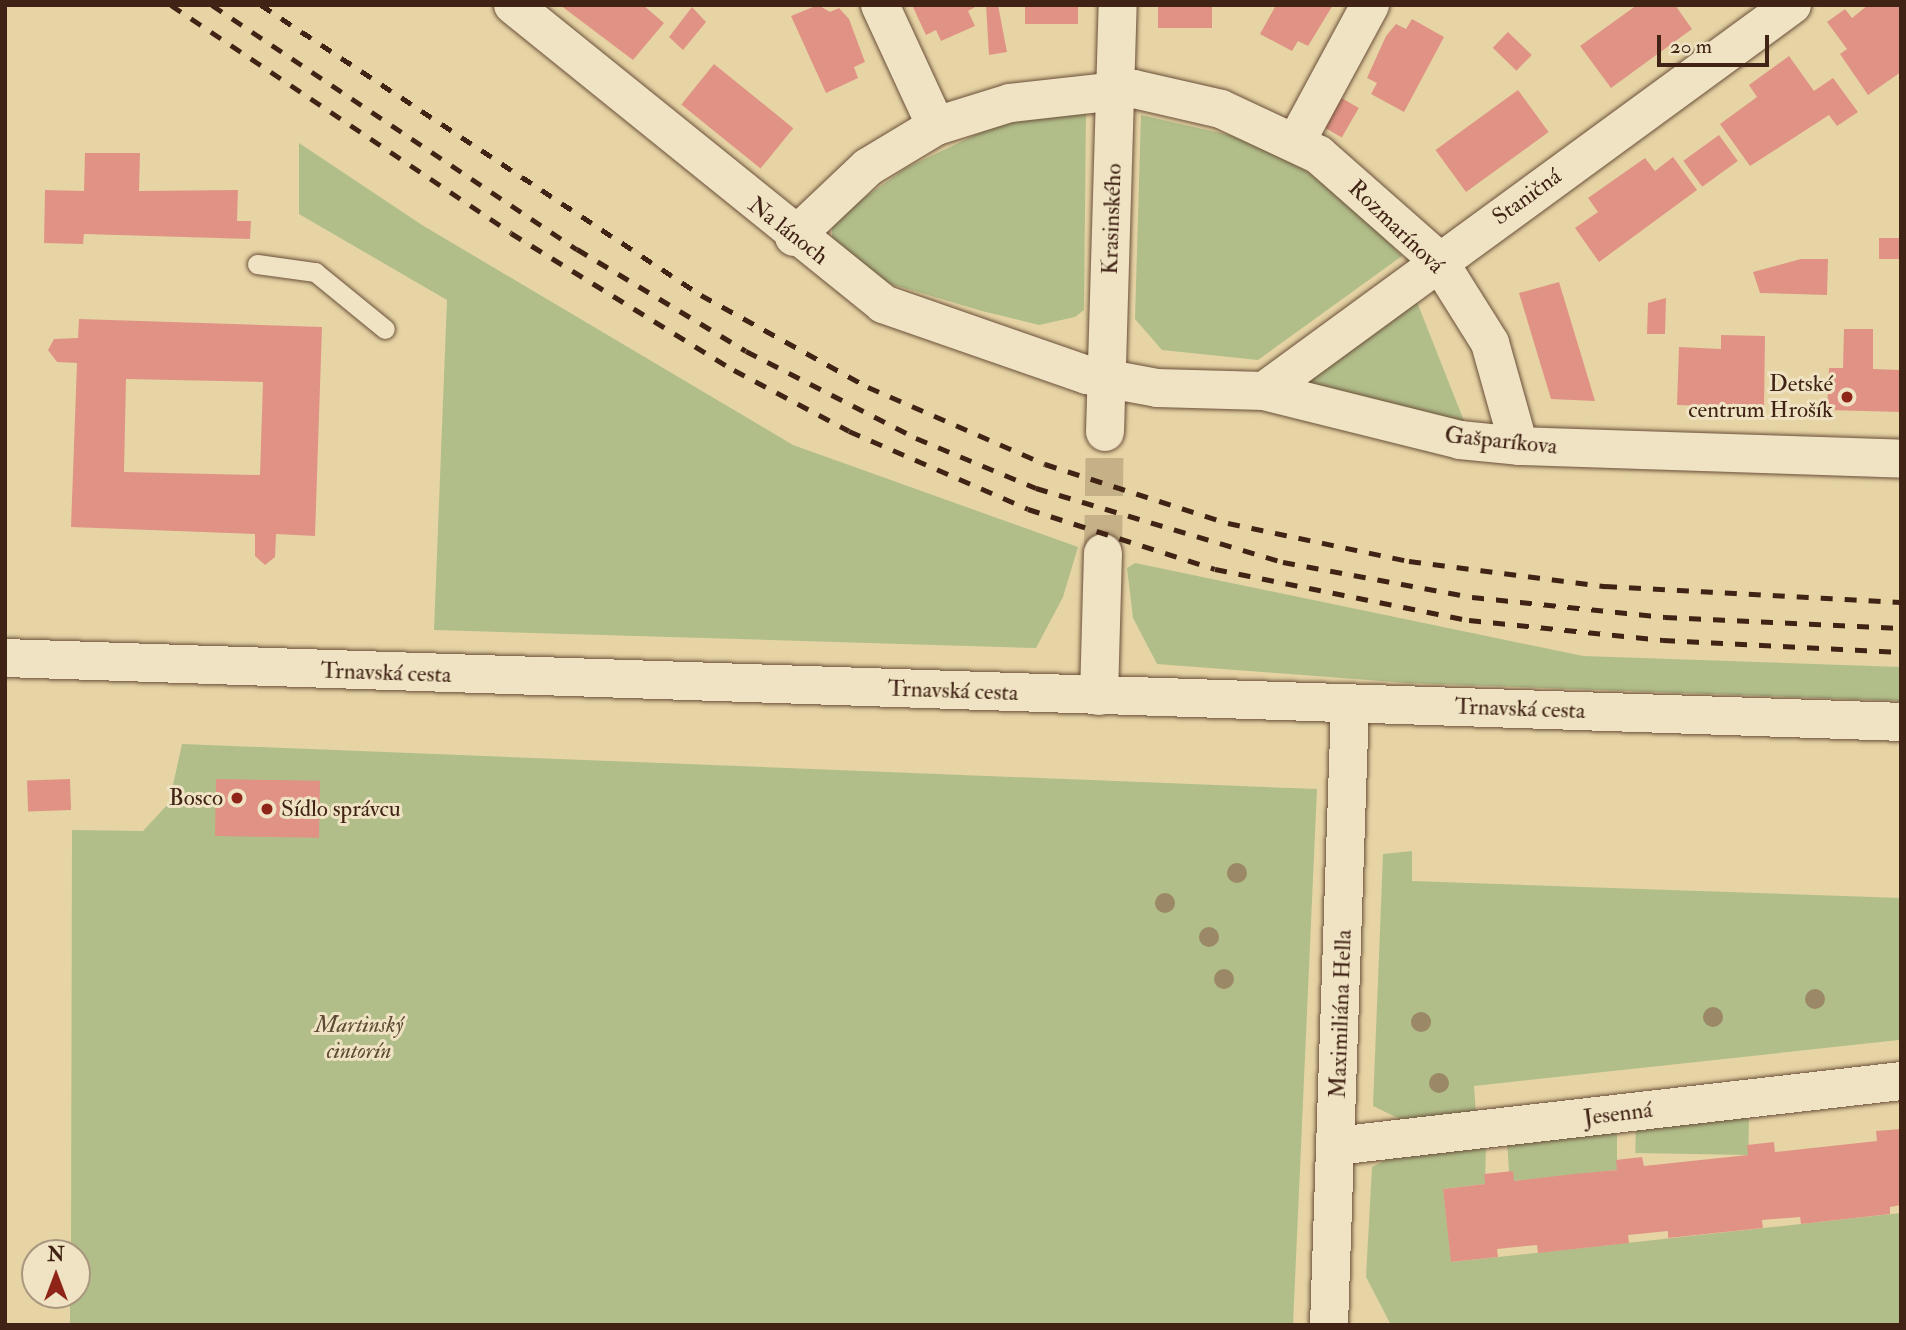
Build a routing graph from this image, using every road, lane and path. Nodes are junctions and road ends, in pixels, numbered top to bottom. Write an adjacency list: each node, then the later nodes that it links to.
1 (513, 5): 9 (street, Na lánoch)
2 (880, 5): 7 (street)
3 (1118, 5): 6 (street, Krasinského)
4 (1370, 5): 8 (street)
5 (1792, 5): 10 (street, Staničná)
6 (1115, 89): 7 (street, Rozmarínová); 8 (street, Rozmarínová); 13 (street, Krasinského)
7 (936, 126): 9 (street, Rozmarínová)
8 (1296, 142): 10 (street, Rozmarínová)
9 (794, 237): 13 (street, Na lánoch)
10 (1438, 260): 14 (street, Staničná); 16 (street, Rozmarínová)
11 (257, 264): 12 (lane)
12 (385, 329)
13 (1107, 379): 14 (street, Gašparíkova); 15 (street, Krasinského)
14 (1264, 390): 16 (street, Gašparíkova)
15 (1105, 432)
16 (1519, 446): 17 (street, Gašparíkova)
17 (1901, 459)
18 (1102, 553): 20 (street)
19 (5, 658): 20 (street, Trnavská cesta)
20 (1099, 696): 21 (street, Trnavská cesta)
21 (1350, 704): 22 (street, Trnavská cesta); 24 (street, Maximiliána Hella)
22 (1901, 722)
23 (1901, 1081): 24 (street, Jesenná)
24 (1336, 1146): 25 (street, Maximiliána Hella)
25 (1329, 1325)

